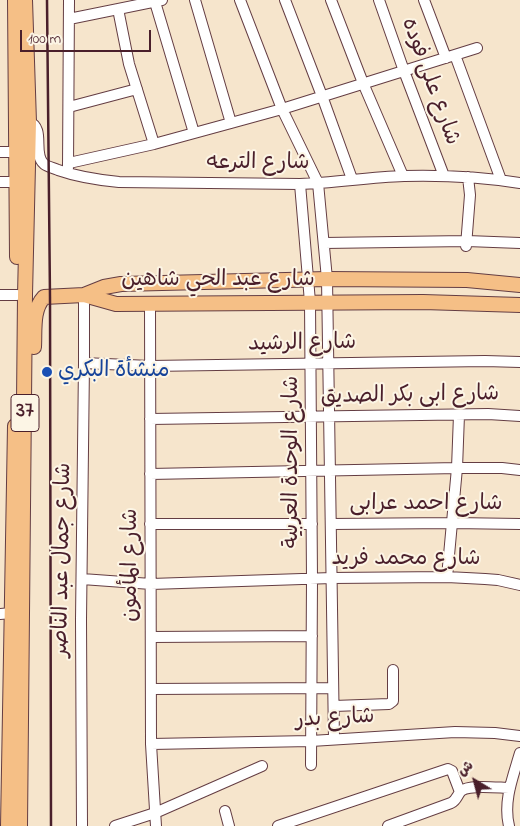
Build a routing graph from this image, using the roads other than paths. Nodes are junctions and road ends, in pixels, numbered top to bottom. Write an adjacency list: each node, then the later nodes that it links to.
1 (15, 0): 26 (main road, 37)
2 (25, 0): 21 (main road, 37)
3 (69, 0): 12 (street)
4 (195, 0): 22 (street)
5 (240, 0): 20 (street)
6 (285, 0): 18 (street)
7 (331, 0): 16 (street)
8 (379, 0): 15 (street, شارع على فوده)
9 (424, 0): 14 (street)
10 (158, 1): 11 (street); 23 (street)
11 (118, 9): 12 (street); 17 (street)
12 (69, 19): 19 (street)
13 (477, 48): 14 (street)
14 (450, 56): 15 (street); 33 (street)
15 (404, 71): 16 (street); 30 (street, شارع على فوده)
16 (363, 83): 18 (street); 29 (street)
17 (137, 89): 19 (street); 24 (street)
18 (322, 96): 20 (street); 32 (street)
19 (69, 107): 27 (street)
20 (282, 109): 22 (street); 36 (street)
21 (29, 122): 28 (street, شارع الترعه); 57 (main road, 37)
22 (231, 123): 23 (street)
23 (194, 133): 24 (street)
24 (154, 144): 27 (street)
25 (0, 152): 26 (street)
26 (17, 152): 35 (main road, 37)
27 (68, 163): 28 (street)
28 (68, 174): 38 (street, شارع الترعه)
29 (403, 176): 30 (street, شارع الترعه); 32 (street, شارع الترعه)
30 (444, 176): 31 (street, شارع الترعه)
31 (468, 177): 33 (street, شارع الترعه); 41 (street)
32 (352, 179): 36 (street, شارع الترعه)
33 (501, 180): 37 (street, شارع الترعه)
34 (0, 182): 35 (street)
35 (17, 182): 46 (main road, 37)
36 (318, 183): 38 (street, شارع الترعه); 40 (street, شارع الوحدة العربية)
37 (520, 183)
38 (300, 184): 43 (street, شارع الوحدة العربية)
39 (520, 242): 41 (street)
40 (324, 244): 41 (street); 42 (street, شارع الوحدة العربية)
41 (466, 245)
42 (327, 279): 43 (main road, شارع عبد الحي شاهين); 44 (main road, شارع عبد الحي شاهين); 49 (street, شارع الوحدة العربية)
43 (309, 280): 47 (main road, شارع عبد الحي شاهين); 48 (street, شارع الوحدة العربية)
44 (520, 285)
45 (0, 295): 46 (street)
46 (17, 295): 79 (main road, 37)
47 (84, 295): 50 (main road, شارع عبد الحي شاهين); 53 (street, شارع جمال عبد الناصر); 57 (main road)
48 (310, 302): 49 (main road, شارع عبد الحي شاهين); 50 (main road, شارع عبد الحي شاهين); 54 (street, شارع الوحدة العربية)
49 (327, 302): 51 (main road, شارع عبد الحي شاهين); 55 (street, شارع الوحدة العربية)
50 (150, 304): 56 (street, شارع المأمون)
51 (520, 304)
52 (520, 362): 55 (street, شارع الرشيد)
53 (84, 363): 56 (street, شارع الرشيد); 76 (street, شارع جمال عبد الناصر)
54 (311, 363): 55 (street, شارع الرشيد); 56 (street, شارع الرشيد); 61 (street, شارع الوحدة العربية)
55 (328, 363): 59 (street, شارع الوحدة العربية)
56 (150, 366): 62 (street, شارع المأمون)
57 (25, 368): 99 (main road, 37)
58 (459, 414): 59 (street, شارع ابى بكر الصديق); 60 (street, شارع ابى بكر الصديق); 63 (street)
59 (329, 416): 61 (street, شارع ابى بكر الصديق); 66 (street, شارع الوحدة العربية)
60 (520, 416)
61 (312, 417): 62 (street, شارع ابى بكر الصديق); 65 (street, شارع الوحدة العربية)
62 (150, 419): 67 (street, شارع المأمون)
63 (457, 468): 64 (street); 66 (street); 68 (street)
64 (520, 470)
65 (312, 471): 66 (street); 67 (street); 70 (street, شارع الوحدة العربية)
66 (330, 471): 71 (street, شارع الوحدة العربية)
67 (150, 474): 69 (street, شارع المأمون)
68 (453, 523): 71 (street, شارع احمد عرابى); 72 (street, شارع احمد عرابى); 73 (street)
69 (150, 524): 70 (street); 77 (street, شارع المأمون)
70 (312, 524): 75 (street, شارع الوحدة العربية)
71 (331, 524): 74 (street, شارع الوحدة العربية)
72 (520, 524)
73 (447, 577): 74 (street, شارع محمد فريد); 78 (street, شارع محمد فريد)
74 (332, 578): 75 (street, شارع محمد فريد); 84 (street, شارع الوحدة العربية)
75 (312, 579): 77 (street, شارع محمد فريد); 80 (street, شارع الوحدة العربية)
76 (82, 580): 77 (street, شارع محمد فريد); 100 (street, شارع جمال عبد الناصر)
77 (151, 584): 81 (street, شارع المأمون)
78 (520, 585)
79 (6, 613): 98 (main road, 37)
80 (312, 636): 81 (street); 83 (street, شارع الوحدة العربية)
81 (151, 637): 85 (street, شارع المأمون)
82 (393, 670): 86 (street)
83 (311, 688): 84 (street); 85 (street); 89 (street, شارع الوحدة العربية)
84 (333, 688): 86 (street, شارع الوحدة العربية)
85 (151, 689): 90 (street, شارع المأمون)
86 (334, 706): 88 (street, شارع الوحدة العربية)
87 (520, 736): 88 (street, شارع بدر)
88 (334, 739): 89 (street, شارع بدر)
89 (311, 741): 90 (street, شارع بدر); 92 (street, شارع الوحدة العربية)
90 (151, 744): 97 (street, شارع المأمون)
91 (520, 753): 94 (street)
92 (311, 765)
93 (262, 766): 97 (street)
94 (510, 788): 95 (street); 106 (street)
95 (460, 792): 104 (street); 105 (street)
96 (225, 811): 103 (street)
97 (155, 813): 101 (street); 102 (street, شارع المأمون)
98 (8, 826)
99 (20, 826)
100 (82, 826)
101 (115, 826)
102 (156, 826)
103 (229, 826)
104 (278, 826)
105 (388, 826)
106 (509, 826)

